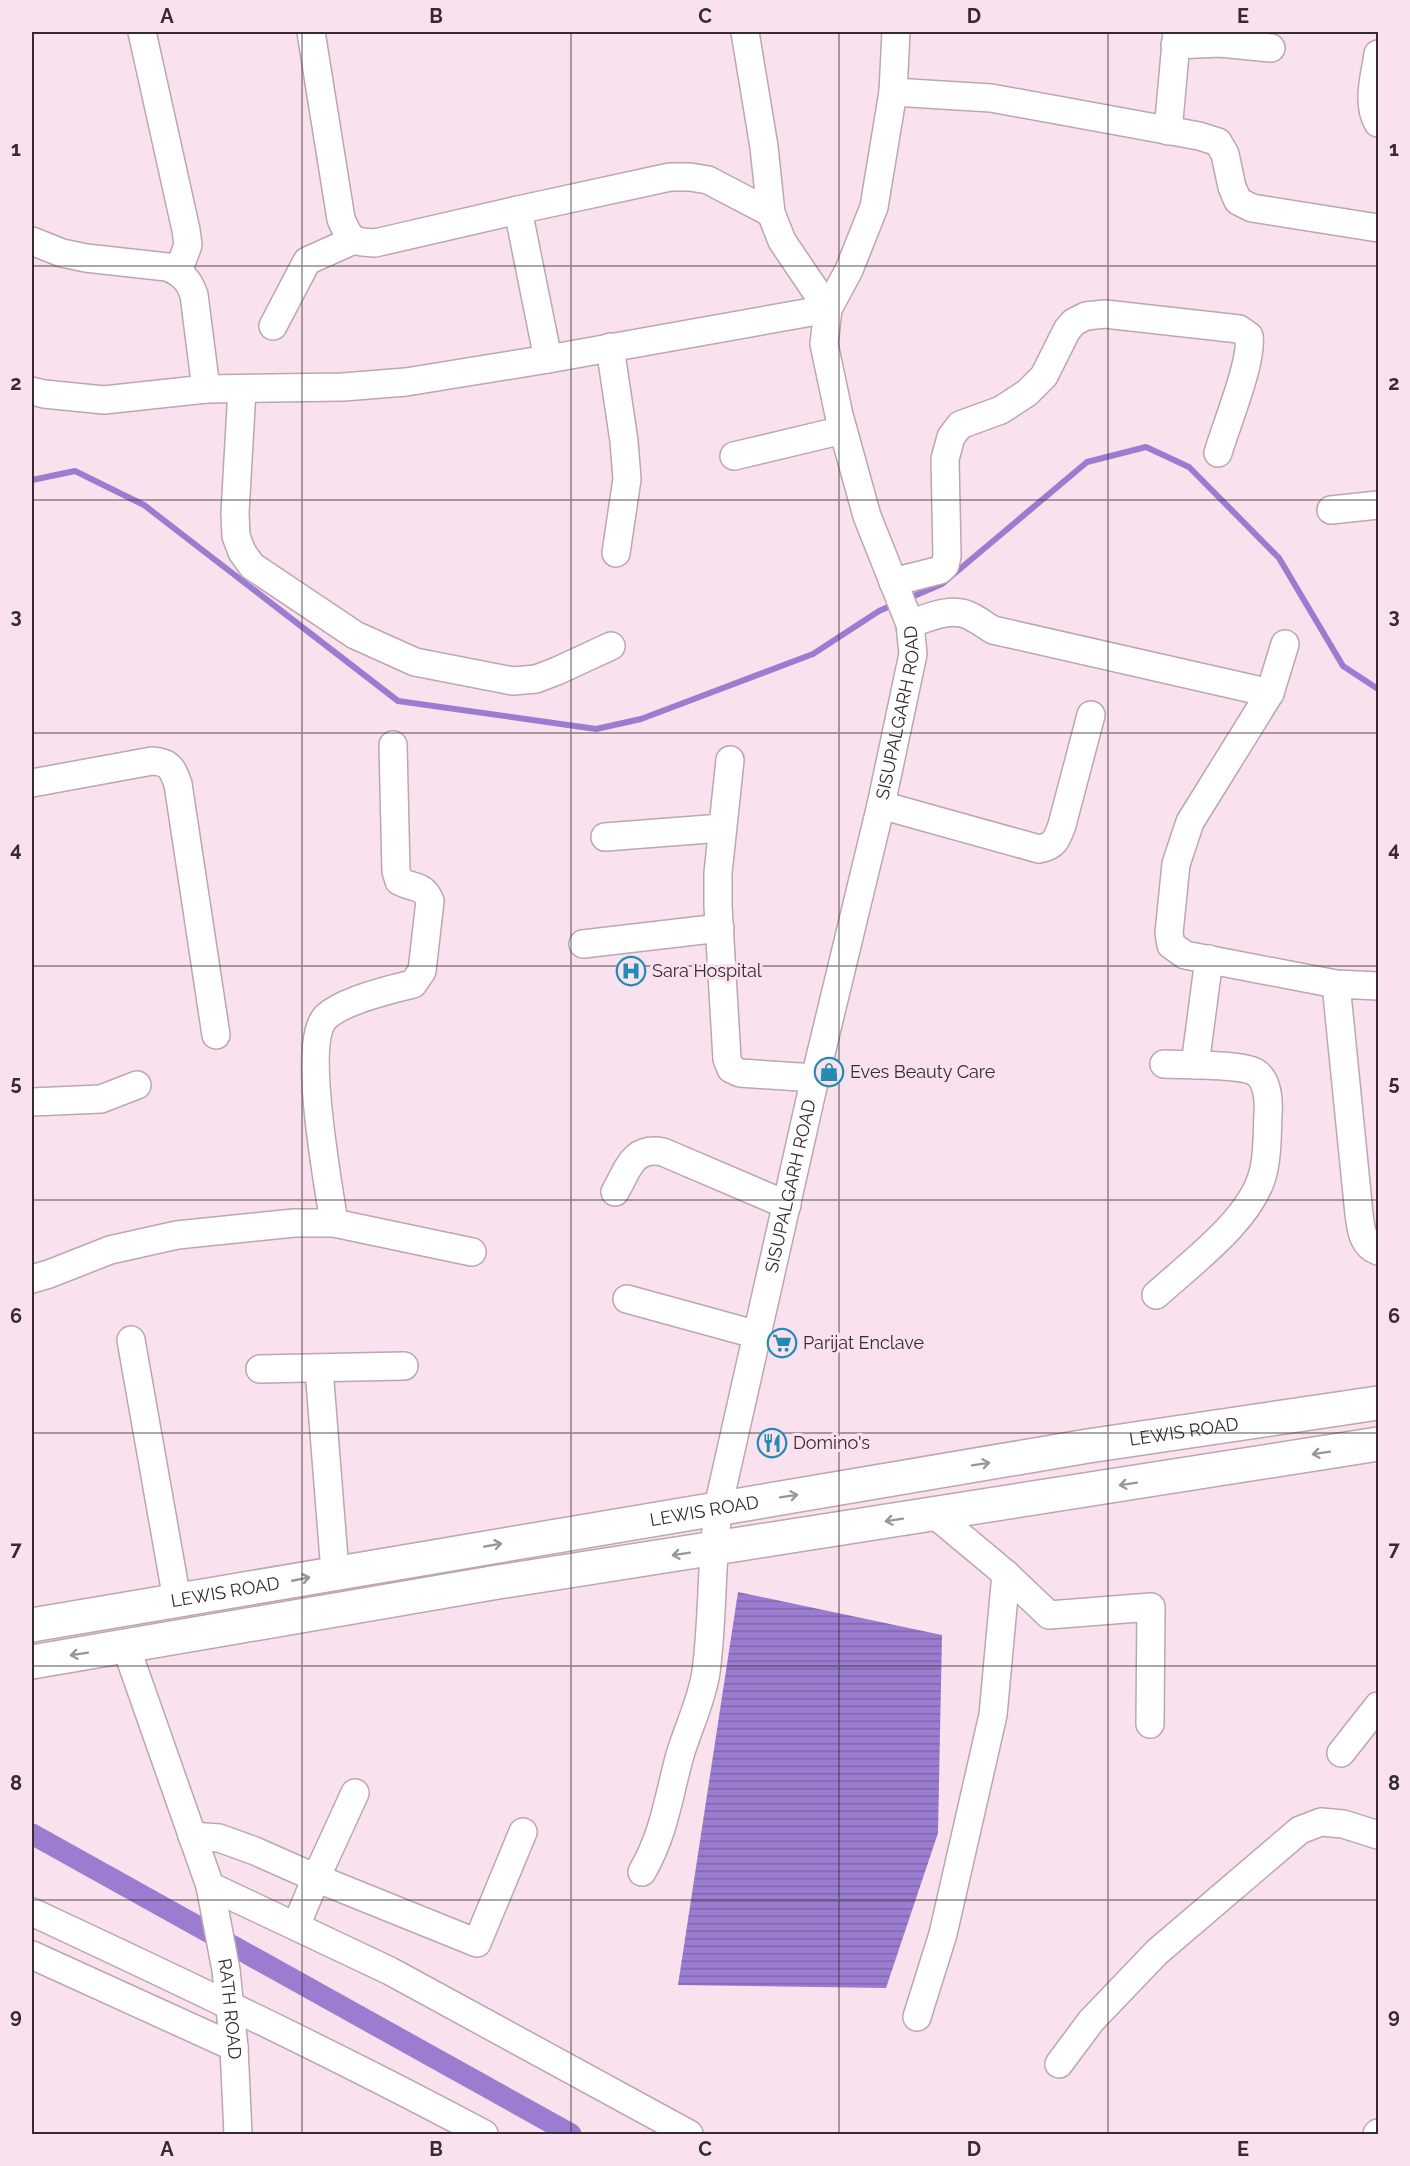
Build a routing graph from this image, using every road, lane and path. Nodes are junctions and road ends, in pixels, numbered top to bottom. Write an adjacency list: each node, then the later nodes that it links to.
1 (142, 32): 16 (street)
2 (311, 32): 14 (street)
3 (745, 32): 12 (street)
4 (896, 32): 8 (street)
5 (1176, 38): 6 (street); 10 (street)
6 (1270, 48)
7 (1378, 54): 9 (street)
8 (893, 92): 10 (street); 17 (street)
9 (1378, 123)
10 (1168, 131): 13 (street)
11 (519, 210): 12 (street); 14 (street); 20 (street)
12 (771, 213): 17 (street)
13 (1378, 228)
14 (354, 240): 18 (street)
15 (32, 242): 16 (street)
16 (178, 272): 21 (street)
17 (828, 309): 19 (street); 24 (street, SISUPALGARH ROAD)
18 (273, 326)
19 (610, 347): 20 (street); 29 (street)
20 (548, 359): 22 (street)
21 (206, 389): 22 (street); 23 (street)
22 (242, 390): 32 (street)
23 (32, 391)
24 (843, 430): 26 (street); 30 (street, SISUPALGARH ROAD)
25 (1218, 453): 30 (street)
26 (734, 456)
27 (1378, 505): 28 (street)
28 (1331, 510)
29 (616, 553)
30 (902, 603): 33 (street); 38 (street, SISUPALGARH ROAD)
31 (1285, 644): 33 (street)
32 (611, 646)
33 (1270, 693): 43 (street)
34 (1091, 716): 38 (street)
35 (393, 745): 54 (street)
36 (730, 760): 39 (street)
37 (32, 783): 46 (street)
38 (881, 805): 49 (street, SISUPALGARH ROAD)
39 (722, 828): 40 (street); 41 (street)
40 (605, 837)
41 (720, 928): 42 (street); 49 (street)
42 (583, 944)
43 (1209, 959): 44 (street); 48 (street)
44 (1336, 984): 45 (street); 55 (street)
45 (1378, 986)
46 (216, 1035)
47 (1164, 1064): 48 (street)
48 (1195, 1065): 58 (street)
49 (815, 1078): 53 (street, SISUPALGARH ROAD)
50 (137, 1085): 51 (street)
51 (32, 1102)
52 (615, 1192): 53 (street)
53 (787, 1205): 60 (street, SISUPALGARH ROAD)
54 (334, 1223): 56 (street); 57 (street)
55 (1378, 1251)
56 (472, 1252)
57 (32, 1279)
58 (1156, 1295)
59 (627, 1299): 60 (street)
60 (758, 1335): 67 (street, SISUPALGARH ROAD)
61 (131, 1340): 72 (street)
62 (404, 1366): 63 (street)
63 (319, 1368): 64 (street); 70 (street)
64 (260, 1369)
65 (1378, 1403): 67 (main road, LEWIS ROAD, one-way to 65)
66 (1378, 1444): 68 (main road, LEWIS ROAD, one-way to 68)
67 (719, 1507): 69 (street, SISUPALGARH ROAD); 70 (main road, LEWIS ROAD, one-way to 67)
68 (934, 1514): 69 (main road, LEWIS ROAD, one-way to 69); 71 (street)
69 (714, 1549): 75 (main road, LEWIS ROAD, one-way to 75); 84 (street, SISUPALGARH ROAD)
70 (335, 1572): 72 (main road, LEWIS ROAD, one-way to 70)
71 (1006, 1574): 78 (street); 91 (street)
72 (177, 1600): 73 (main road, LEWIS ROAD)
73 (119, 1610): 74 (main road, LEWIS ROAD); 75 (main road)
74 (32, 1624)
75 (126, 1647): 76 (main road, LEWIS ROAD, one-way to 76); 83 (street, RATH ROAD)
76 (32, 1662)
77 (1378, 1706): 79 (street)
78 (1150, 1724)
79 (1341, 1753)
80 (355, 1793): 85 (street)
81 (523, 1832): 85 (street)
82 (1378, 1835): 93 (street)
83 (192, 1836): 85 (street); 86 (street, RATH ROAD)
84 (642, 1872)
85 (316, 1878): 88 (street)
86 (210, 1886): 88 (street); 90 (street, RATH ROAD)
87 (32, 1912): 90 (street)
88 (296, 1926): 96 (street)
89 (32, 1955): 92 (street)
90 (230, 2005): 92 (street, RATH ROAD); 95 (street)
91 (917, 2017)
92 (234, 2047): 94 (street, RATH ROAD)
93 (1059, 2064)
94 (238, 2134)
95 (484, 2134)
96 (689, 2134)

